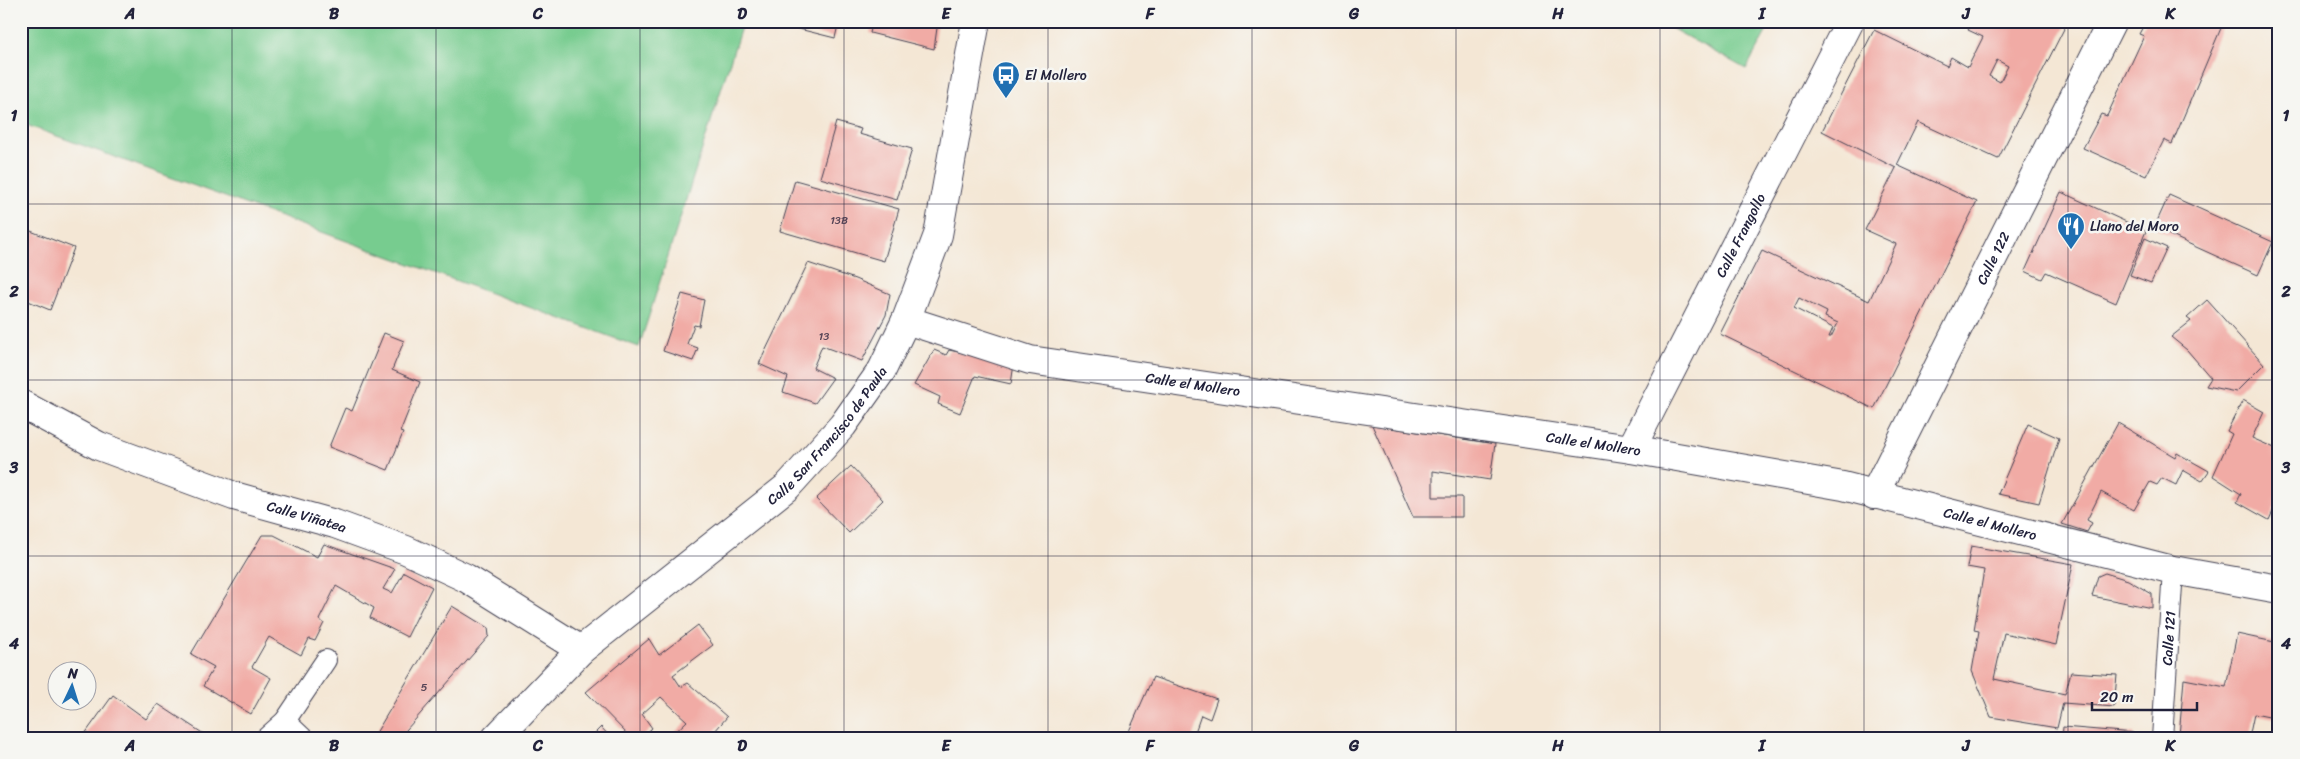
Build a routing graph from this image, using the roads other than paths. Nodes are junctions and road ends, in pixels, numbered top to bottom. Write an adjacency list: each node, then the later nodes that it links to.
1 (976, 21): 4 (street, Calle San Francisco de Paula)
2 (1850, 21): 6 (street, Calle Frangollo)
3 (2112, 21): 7 (street, Calle 122)
4 (906, 320): 6 (street, Calle el Mollero); 10 (street, Calle San Francisco de Paula)
5 (21, 404): 10 (street, Calle Viñatea)
6 (1631, 449): 7 (street, Calle el Mollero)
7 (1874, 495): 8 (street, Calle el Mollero)
8 (2173, 570): 9 (street, Calle el Mollero); 16 (lane, Calle 121)
9 (2279, 589)
10 (581, 650): 15 (street, Calle San Francisco de Paula)
11 (326, 660): 12 (lane)
12 (286, 720): 13 (lane); 14 (lane)
13 (266, 738)
14 (303, 738)
15 (496, 738)
16 (2162, 738)

